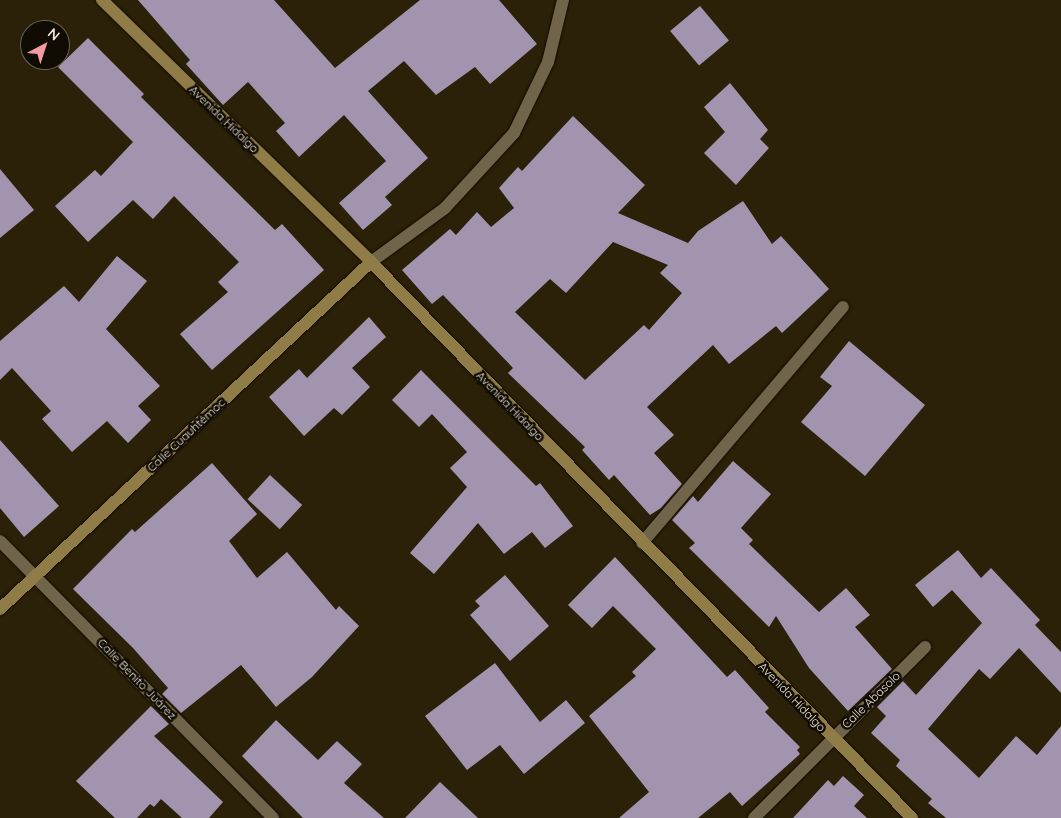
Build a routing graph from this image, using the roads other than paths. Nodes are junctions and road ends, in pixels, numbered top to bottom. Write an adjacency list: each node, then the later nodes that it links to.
1 (102, 0): 3 (street, Avenida Hidalgo)
2 (563, 0): 3 (street)
3 (371, 262): 6 (street, Avenida Hidalgo); 7 (street, Calle Cuauhtémoc)
4 (843, 307): 6 (street)
5 (0, 541): 7 (street, Calle Benito Juárez)
6 (642, 543): 10 (street, Avenida Hidalgo)
7 (36, 576): 8 (street, Calle Cuauhtémoc); 11 (street, Calle Benito Juárez)
8 (0, 609)
9 (925, 647): 10 (street, Calle Abasolo)
10 (832, 739): 12 (street, Calle Abasolo); 13 (street, Avenida Hidalgo)
11 (273, 818)
12 (754, 818)
13 (912, 818)

